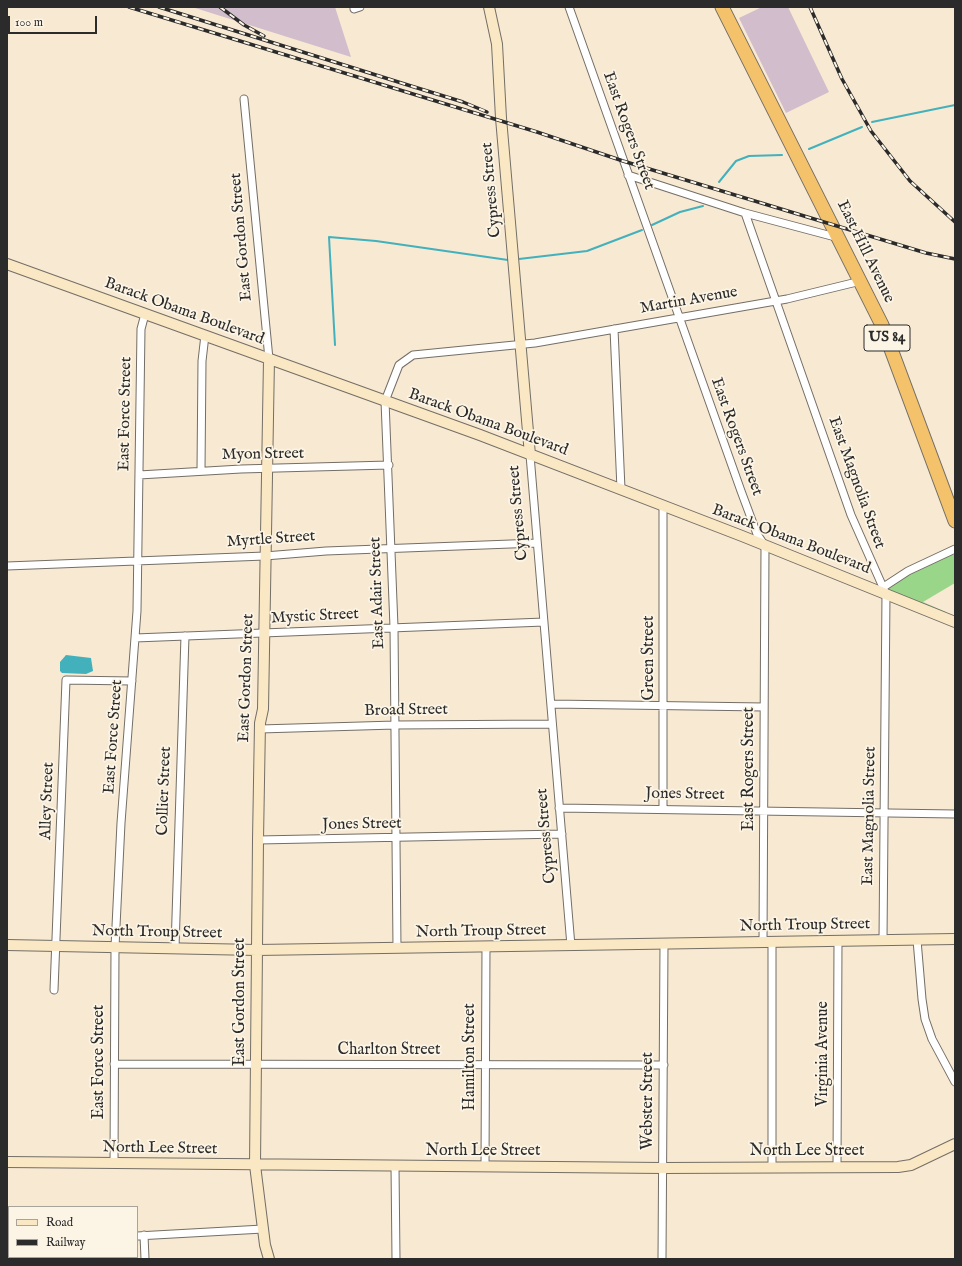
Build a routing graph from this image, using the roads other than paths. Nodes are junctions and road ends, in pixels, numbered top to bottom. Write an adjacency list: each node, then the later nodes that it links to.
1 (489, 7): 15 (street, Cypress Street)
2 (569, 7): 5 (street, East Rogers Street)
3 (722, 7): 7 (highway, East Hill Avenue / US 84)
4 (244, 98): 16 (street, East Gordon Street)
5 (628, 175): 6 (street); 12 (street, East Rogers Street)
6 (745, 213): 7 (street); 10 (street, East Magnolia Street)
7 (839, 238): 9 (highway, East Hill Avenue / US 84)
8 (7, 264): 11 (street, Barack Obama Boulevard)
9 (861, 281): 10 (street, Martin Avenue); 25 (highway, East Hill Avenue / US 84)
10 (776, 300): 12 (street, Martin Avenue); 33 (street, East Magnolia Street)
11 (145, 314): 14 (street, Barack Obama Boulevard); 22 (street, East Force Street)
12 (679, 317): 13 (street, Martin Avenue); 27 (street, East Rogers Street)
13 (614, 329): 15 (street, Martin Avenue); 23 (street)
14 (205, 335): 16 (street, Barack Obama Boulevard); 21 (street)
15 (521, 346): 17 (street, East Adair Street); 18 (street, Cypress Street)
16 (269, 359): 17 (street, Barack Obama Boulevard); 20 (street, East Gordon Street)
17 (385, 401): 18 (street, Barack Obama Boulevard); 19 (street, East Adair Street)
18 (530, 455): 23 (street, Barack Obama Boulevard); 26 (street, Cypress Street)
19 (389, 465): 20 (street, Myon Street); 28 (street, East Adair Street)
20 (266, 468): 21 (street, Myon Street); 30 (street, East Gordon Street)
21 (201, 470): 22 (street, Myon Street)
22 (139, 474): 31 (street, East Force Street)
23 (621, 489): 24 (street, Barack Obama Boulevard)
24 (663, 507): 27 (street, Barack Obama Boulevard); 42 (street, Green Street)
25 (955, 521)
26 (537, 543): 28 (street, Myrtle Street); 34 (street, Cypress Street)
27 (765, 546): 33 (street, Barack Obama Boulevard); 43 (street, East Rogers Street)
28 (391, 548): 30 (street, Myrtle Street); 36 (street, East Adair Street)
29 (955, 549): 33 (street)
30 (265, 556): 31 (street, Myrtle Street); 37 (street, East Gordon Street)
31 (136, 561): 32 (street, Myrtle Street); 39 (street, East Force Street)
32 (7, 566)
33 (884, 591): 35 (street, Barack Obama Boulevard); 50 (street, East Magnolia Street)
34 (544, 622): 36 (street, Mystic Street); 41 (street, Cypress Street)
35 (955, 622)
36 (394, 627): 37 (street, Mystic Street); 45 (street, East Adair Street)
37 (264, 634): 38 (street, Mystic Street); 46 (street, East Gordon Street)
38 (185, 636): 39 (street, Mystic Street); 66 (street, Collier Street)
39 (135, 638): 40 (street, East Force Street)
40 (132, 681): 62 (street, Alley Street); 63 (street, East Force Street)
41 (551, 704): 42 (street); 44 (street, Cypress Street)
42 (664, 706): 43 (street); 48 (street, Green Street)
43 (764, 707): 49 (street, East Rogers Street)
44 (552, 724): 45 (street, Broad Street); 47 (street, Cypress Street)
45 (395, 725): 46 (street, Broad Street); 53 (street, East Adair Street)
46 (260, 729): 54 (street, East Gordon Street)
47 (560, 808): 48 (street, Jones Street); 52 (street, Cypress Street)
48 (663, 809): 49 (street, Jones Street)
49 (764, 810): 50 (street, Jones Street); 59 (street, East Rogers Street)
50 (884, 813): 51 (street, Jones Street); 56 (street, East Magnolia Street)
51 (955, 814)
52 (562, 834): 53 (street, Jones Street); 65 (street, Cypress Street)
53 (396, 838): 54 (street, Jones Street); 67 (street, East Adair Street)
54 (258, 840): 68 (street, East Gordon Street)
55 (955, 939): 57 (street, North Troup Street)
56 (883, 940): 57 (street, North Troup Street); 58 (street, North Troup Street)
57 (917, 940): 74 (street)
58 (838, 941): 59 (street, North Troup Street); 82 (street, Virginia Avenue)
59 (768, 942): 60 (street, North Troup Street); 81 (street, East Rogers Street)
60 (664, 944): 65 (street, North Troup Street); 73 (street, Webster Street)
61 (7, 945): 62 (street, North Troup Street)
62 (56, 946): 63 (street, North Troup Street); 69 (street, Alley Street)
63 (115, 946): 66 (street, North Troup Street); 70 (street, East Force Street)
64 (486, 946): 65 (street, North Troup Street); 67 (street, North Troup Street); 71 (street, Hamilton Street)
65 (571, 946)
66 (175, 948): 68 (street, North Troup Street)
67 (397, 948): 68 (street, North Troup Street)
68 (256, 950): 72 (street, East Gordon Street)
69 (54, 990)
70 (114, 1064): 72 (street, Charlton Street); 77 (street, East Force Street)
71 (486, 1064): 72 (street, Charlton Street); 73 (street, Charlton Street); 80 (street, Hamilton Street)
72 (256, 1065): 78 (street, East Gordon Street)
73 (664, 1065): 83 (street, Webster Street)
74 (955, 1082)
75 (955, 1144): 82 (street, North Lee Street)
76 (7, 1162): 77 (street, North Lee Street)
77 (114, 1163): 78 (street, North Lee Street)
78 (255, 1166): 79 (street, North Lee Street); 84 (street, East Gordon Street)
79 (395, 1166): 80 (street, North Lee Street); 88 (street)
80 (485, 1167): 83 (street, North Lee Street)
81 (772, 1167): 82 (street, North Lee Street); 83 (street, North Lee Street)
82 (836, 1167)
83 (663, 1168): 89 (street, Webster Street)
84 (263, 1229): 85 (street); 87 (street, East Gordon Street)
85 (140, 1236): 86 (street)
86 (145, 1259)
87 (269, 1259)
88 (396, 1259)
89 (662, 1259)

